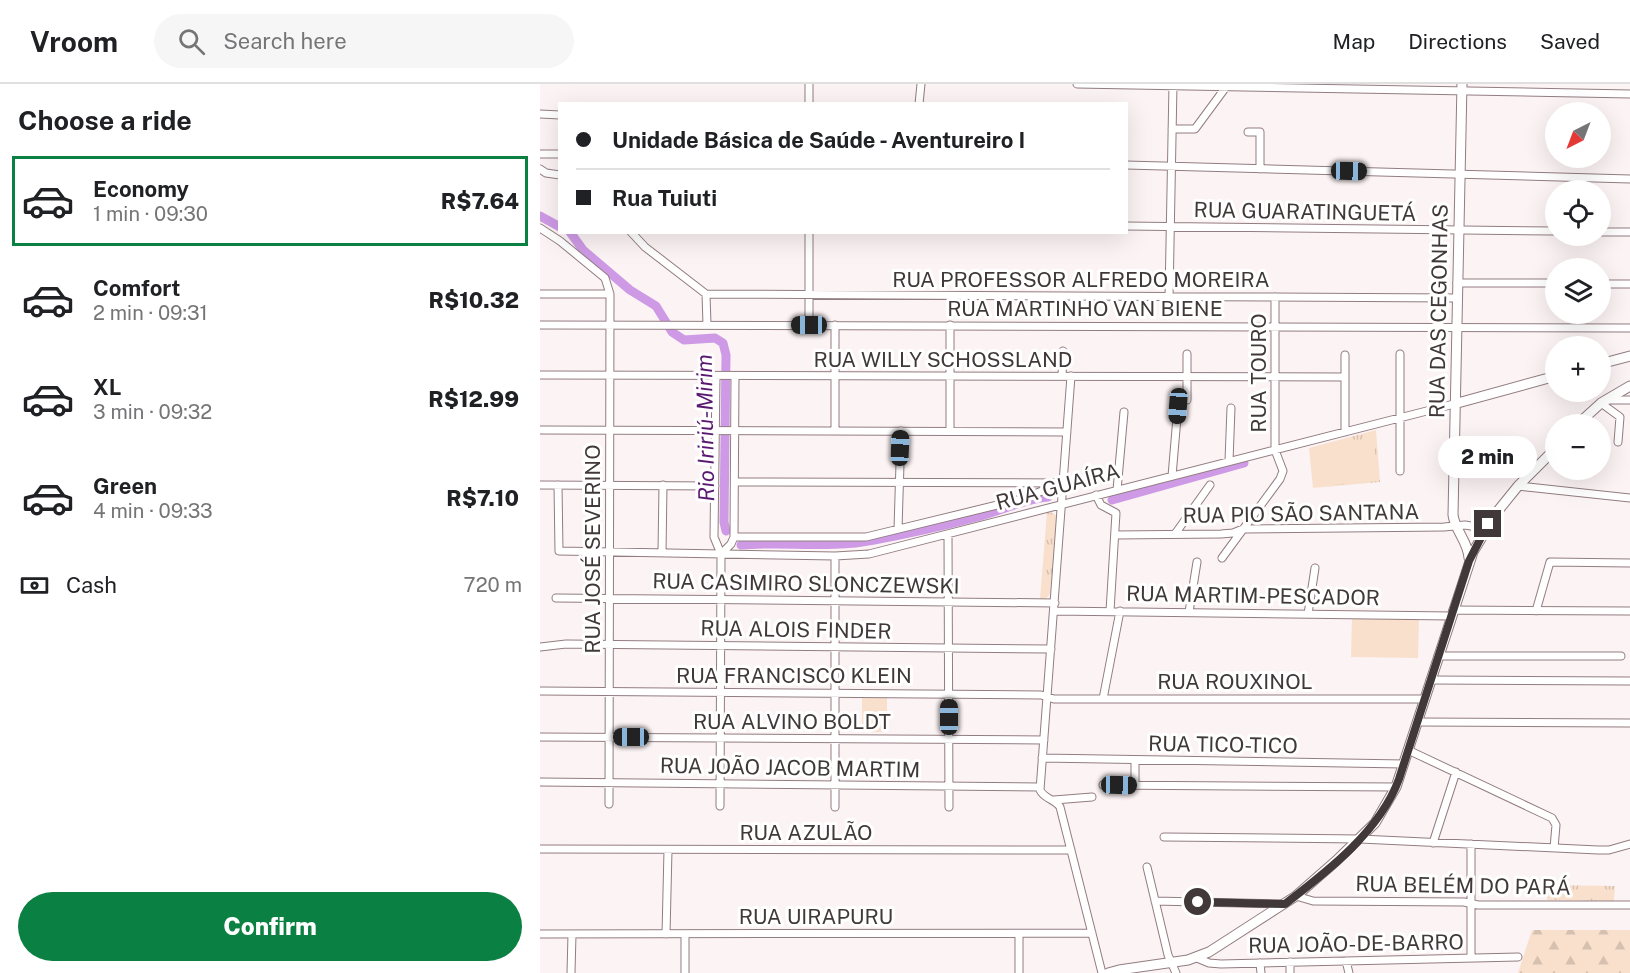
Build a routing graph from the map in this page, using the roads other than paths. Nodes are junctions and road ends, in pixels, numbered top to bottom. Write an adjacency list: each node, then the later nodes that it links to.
1 (809, 84): 8 (street)
2 (921, 84): 9 (street)
3 (1077, 84): 4 (street)
4 (1173, 85): 5 (street); 12 (street)
5 (1226, 87): 6 (street); 12 (street)
6 (1462, 87): 7 (street); 20 (main road, RUA DAS CEGONHAS)
7 (1630, 94)
8 (809, 102)
9 (919, 102)
10 (540, 114): 11 (street)
11 (558, 115)
12 (1172, 129): 17 (street)
13 (1248, 132): 19 (street)
14 (540, 154): 15 (street)
15 (558, 154)
16 (1128, 165): 17 (street)
17 (1171, 166): 19 (street); 24 (street)
18 (540, 168): 21 (street)
19 (1260, 169): 20 (street)
20 (1460, 173): 22 (street); 26 (main road, RUA DAS CEGONHAS)
21 (558, 175)
22 (1630, 178)
23 (1128, 226): 24 (street, RUA GUARATINGUETÁ)
24 (1170, 227): 26 (street, RUA GUARATINGUETÁ); 40 (street)
25 (540, 228): 37 (street)
26 (1458, 230): 27 (street, RUA GUARATINGUETÁ); 32 (main road, RUA DAS CEGONHAS)
27 (1545, 231)
28 (1611, 232): 29 (street)
29 (1630, 232)
30 (633, 234): 38 (street)
31 (809, 234): 39 (street)
32 (1457, 283): 33 (street); 42 (main road, RUA DAS CEGONHAS)
33 (1545, 283)
34 (1611, 284): 35 (street)
35 (1630, 284)
36 (540, 294): 37 (street)
37 (610, 294): 43 (street, RUA JOSÉ SEVERINO)
38 (706, 294): 39 (street, RUA PROFESSOR ALFREDO MOREIRA); 45 (street)
39 (809, 295): 40 (street, RUA PROFESSOR ALFREDO MOREIRA); 46 (street)
40 (1169, 297): 41 (street, RUA PROFESSOR ALFREDO MOREIRA)
41 (1275, 297): 42 (street, RUA PROFESSOR ALFREDO MOREIRA); 49 (street, RUA TOURO)
42 (1457, 298): 50 (main road, RUA DAS CEGONHAS)
43 (610, 324): 44 (street, RUA MARTINHO VAN BIENE); 45 (street, RUA MARTINHO VAN BIENE); 59 (street, RUA JOSÉ SEVERINO)
44 (540, 325)
45 (706, 325): 46 (street, RUA MARTINHO VAN BIENE)
46 (809, 325): 47 (street, RUA MARTINHO VAN BIENE)
47 (835, 325): 48 (street, RUA MARTINHO VAN BIENE); 62 (street)
48 (950, 325): 49 (street, RUA MARTINHO VAN BIENE); 63 (street)
49 (1275, 326): 50 (street, RUA MARTINHO VAN BIENE); 67 (street, RUA TOURO)
50 (1456, 326): 51 (street, RUA MARTINHO VAN BIENE); 76 (main road, RUA DAS CEGONHAS)
51 (1630, 328)
52 (1063, 351): 64 (street)
53 (1187, 354): 66 (street)
54 (1400, 354): 81 (street)
55 (1345, 355): 68 (street)
56 (1630, 356): 57 (main road)
57 (1611, 361)
58 (540, 375): 59 (street, RUA WILLY SCHOSSLAND)
59 (610, 375): 60 (street, RUA WILLY SCHOSSLAND); 83 (street, RUA JOSÉ SEVERINO)
60 (718, 376): 61 (street, RUA WILLY SCHOSSLAND); 84 (street)
61 (732, 376): 62 (street, RUA WILLY SCHOSSLAND); 85 (street)
62 (835, 376): 63 (street, RUA WILLY SCHOSSLAND); 86 (street)
63 (950, 376): 64 (street, RUA WILLY SCHOSSLAND); 88 (street)
64 (1062, 376): 65 (street, RUA WILLY SCHOSSLAND)
65 (1071, 376): 66 (street, RUA WILLY SCHOSSLAND); 89 (street)
66 (1187, 377): 67 (street, RUA WILLY SCHOSSLAND); 72 (street)
67 (1275, 377): 68 (street, RUA WILLY SCHOSSLAND); 92 (street, RUA TOURO)
68 (1345, 377): 90 (street)
69 (1545, 379): 76 (main road, RUA GUAÍRA)
70 (1630, 386): 71 (main road)
71 (1611, 398)
72 (1187, 400)
73 (1630, 400): 74 (street)
74 (1611, 401)
75 (1604, 402): 80 (main road); 91 (street)
76 (1454, 404): 81 (street, RUA GUAÍRA); 111 (main road, RUA DAS CEGONHAS)
77 (1178, 406): 96 (street)
78 (1231, 408): 94 (street)
79 (1124, 411): 107 (street)
80 (1590, 414)
81 (1400, 418): 90 (street, RUA GUAÍRA); 95 (street)
82 (540, 430): 83 (street)
83 (610, 430): 84 (street); 101 (street, RUA JOSÉ SEVERINO)
84 (717, 430): 85 (street); 104 (street)
85 (732, 430): 86 (street); 97 (street)
86 (835, 430): 87 (street)
87 (901, 431): 88 (street); 98 (street)
88 (950, 431): 89 (street)
89 (1067, 432): 106 (street)
90 (1345, 432): 92 (street, RUA GUAÍRA)
91 (1618, 442)
92 (1275, 450): 94 (street, RUA GUAÍRA); 113 (street, RUA TOURO)
93 (1545, 459): 105 (main road)
94 (1229, 461): 96 (street, RUA GUAÍRA)
95 (1400, 471)
96 (1172, 476): 107 (street, RUA GUAÍRA)
97 (735, 482): 98 (street); 119 (street)
98 (899, 483): 106 (street); 112 (street)
99 (540, 485): 100 (street)
100 (558, 485): 101 (street); 120 (street, RUA GUAÍRA)
101 (610, 485): 102 (street); 120 (street, RUA JOSÉ SEVERINO)
102 (663, 485): 104 (street); 121 (street)
103 (1209, 485): 116 (street)
104 (715, 486): 122 (street)
105 (1518, 486): 109 (street); 118 (main road)
106 (1063, 488): 110 (street); 112 (street)
107 (1118, 490): 108 (street, RUA GUAÍRA)
108 (1096, 495): 110 (street, RUA GUAÍRA); 115 (street)
109 (1630, 498)
110 (1062, 504): 114 (street, RUA GUAÍRA); 134 (street)
111 (1455, 525): 113 (street, RUA PIO SÃO SANTANA); 117 (main road); 118 (street, RUA PIO SÃO SANTANA)
112 (897, 529): 119 (street)
113 (1243, 529): 116 (street, RUA PIO SÃO SANTANA); 124 (street)
114 (948, 534): 123 (street, RUA GUAÍRA); 133 (street)
115 (1115, 534): 116 (street, RUA PIO SÃO SANTANA); 135 (street)
116 (1174, 534)
117 (1462, 536): 118 (main road); 125 (main road)
118 (1481, 536): 125 (main road)
119 (734, 537): 122 (street)
120 (609, 552): 121 (street, RUA GUAÍRA); 130 (street, RUA JOSÉ SEVERINO)
121 (662, 553): 122 (street, RUA GUAÍRA)
122 (721, 554): 123 (street, RUA GUAÍRA); 131 (street)
123 (835, 556): 132 (street)
124 (1222, 558)
125 (1469, 561): 140 (main road)
126 (1197, 562): 139 (street)
127 (1630, 563): 137 (street)
128 (1315, 568): 141 (street)
129 (556, 598): 130 (street, RUA CASIMIRO SLONCZEWSKI)
130 (609, 598): 131 (street, RUA CASIMIRO SLONCZEWSKI); 142 (street, RUA JOSÉ SEVERINO)
131 (721, 600): 132 (street, RUA CASIMIRO SLONCZEWSKI); 143 (street)
132 (835, 601): 133 (street, RUA CASIMIRO SLONCZEWSKI); 145 (street)
133 (948, 602): 134 (street, RUA CASIMIRO SLONCZEWSKI); 146 (street)
134 (1055, 607): 135 (street, RUA MARTIM-PESCADOR); 147 (street)
135 (1110, 611): 136 (street, RUA MARTIM-PESCADOR)
136 (1120, 611): 139 (street, RUA MARTIM-PESCADOR); 158 (street)
137 (1536, 611): 138 (street, RUA MARTIM-PESCADOR); 140 (street, RUA MARTIM-PESCADOR)
138 (1630, 611)
139 (1189, 612): 141 (street, RUA MARTIM-PESCADOR)
140 (1452, 613): 141 (street, RUA MARTIM-PESCADOR); 148 (main road)
141 (1308, 614)
142 (609, 645): 143 (street, RUA ALOIS FINDER); 144 (street, RUA ALOIS FINDER); 153 (street, RUA JOSÉ SEVERINO)
143 (721, 646): 145 (street, RUA ALOIS FINDER); 154 (street)
144 (540, 647)
145 (835, 647): 146 (street, RUA ALOIS FINDER); 155 (street)
146 (949, 648): 147 (street, RUA ALOIS FINDER); 156 (street)
147 (1051, 649): 157 (street)
148 (1438, 656): 149 (street); 150 (main road)
149 (1621, 656)
150 (1430, 680): 151 (street); 159 (main road)
151 (1630, 681)
152 (540, 691): 153 (street, RUA FRANCISCO KLEIN)
153 (609, 692): 154 (street, RUA FRANCISCO KLEIN); 163 (street, RUA JOSÉ SEVERINO)
154 (720, 692): 155 (street, RUA FRANCISCO KLEIN); 164 (street)
155 (835, 693): 156 (street, RUA FRANCISCO KLEIN); 165 (street)
156 (949, 694): 157 (street, RUA FRANCISCO KLEIN); 166 (street)
157 (1047, 696): 158 (street, RUA ROUXINOL); 167 (street)
158 (1103, 699): 159 (street, RUA ROUXINOL)
159 (1424, 699): 160 (main road)
160 (1417, 722): 161 (street); 168 (main road)
161 (1630, 723)
162 (540, 737): 163 (street, RUA ALVINO BOLDT)
163 (609, 737): 164 (street, RUA ALVINO BOLDT); 174 (street, RUA JOSÉ SEVERINO)
164 (720, 738): 165 (street, RUA ALVINO BOLDT); 175 (street)
165 (835, 739): 166 (street, RUA ALVINO BOLDT); 176 (street)
166 (949, 740): 167 (street, RUA ALVINO BOLDT); 179 (street)
167 (1044, 740): 169 (street)
168 (1408, 750): 171 (main road); 172 (street)
169 (1042, 758): 170 (street, RUA TICO-TICO); 180 (street)
170 (1135, 760): 171 (street, RUA TICO-TICO); 178 (street)
171 (1404, 764): 181 (main road)
172 (1456, 772): 190 (street); 193 (street)
173 (540, 782): 174 (street, RUA JOÃO JACOB MARTIM)
174 (609, 782): 175 (street, RUA JOÃO JACOB MARTIM); 184 (street, RUA JOSÉ SEVERINO)
175 (720, 783): 176 (street, RUA JOÃO JACOB MARTIM); 185 (street)
176 (835, 784): 179 (street, RUA JOÃO JACOB MARTIM); 186 (street)
177 (1103, 785): 178 (street)
178 (1135, 785): 181 (street)
179 (949, 786): 180 (street, RUA JOÃO JACOB MARTIM); 187 (street)
180 (1040, 787): 183 (street)
181 (1396, 787): 189 (main road)
182 (1092, 797): 183 (street)
183 (1054, 800): 196 (street)
184 (609, 804)
185 (720, 806)
186 (835, 807)
187 (949, 807)
188 (1164, 837): 189 (street)
189 (1360, 839): 190 (street); 198 (main road)
190 (1433, 843): 191 (street)
191 (1471, 844): 193 (street); 200 (street)
192 (1630, 844): 193 (street)
193 (1554, 848)
194 (540, 849): 195 (street, RUA AZULÃO)
195 (668, 849): 196 (street, RUA AZULÃO); 206 (street)
196 (1071, 850): 203 (street)
197 (1147, 867): 199 (street)
198 (1296, 896): 200 (street, RUA BELÉM DO PARÁ); 201 (main road)
199 (1155, 901): 201 (street); 215 (street)
200 (1471, 903): 202 (street, RUA BELÉM DO PARÁ); 211 (street)
201 (1285, 904): 210 (main road)
202 (1630, 905)
203 (1092, 933): 208 (street, RUA UIRAPURU); 219 (street)
204 (540, 934): 205 (street, RUA UIRAPURU)
205 (572, 934): 206 (street, RUA UIRAPURU); 216 (street)
206 (666, 934): 207 (street, RUA UIRAPURU)
207 (685, 934): 208 (street, RUA UIRAPURU); 217 (street)
208 (1019, 934): 218 (street)
209 (1518, 957): 211 (street, RUA JOÃO-DE-BARRO)
210 (1197, 958): 214 (street, RUA JOÃO-DE-BARRO); 215 (main road)
211 (1471, 958): 212 (street, RUA JOÃO-DE-BARRO)
212 (1346, 961): 213 (street, RUA JOÃO-DE-BARRO); 224 (street)
213 (1290, 962): 214 (street, RUA JOÃO-DE-BARRO); 223 (street)
214 (1260, 963): 222 (street)
215 (1171, 964): 220 (main road); 221 (street)
216 (572, 973)
217 (685, 973)
218 (1019, 973)
219 (1102, 973)
220 (1108, 973)
221 (1176, 973)
222 (1261, 973)
223 (1290, 973)
224 (1348, 973)

